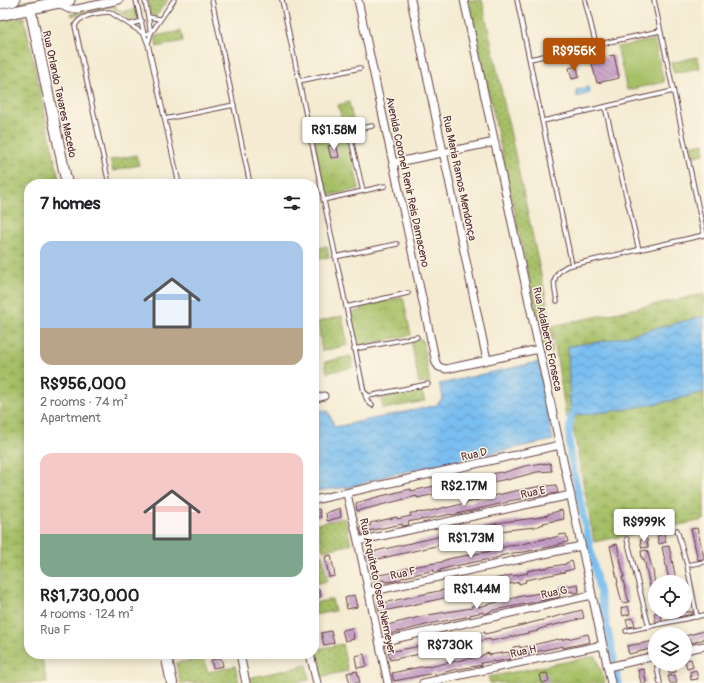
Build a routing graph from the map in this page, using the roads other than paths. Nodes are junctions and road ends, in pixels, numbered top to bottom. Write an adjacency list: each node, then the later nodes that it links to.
1 (14, 0): 15 (main road)
2 (69, 0): 16 (main road)
3 (119, 0): 16 (street)
4 (136, 0): 21 (lane)
5 (145, 0): 19 (lane)
6 (174, 0): 20 (lane)
7 (212, 0): 32 (lane)
8 (282, 0): 30 (lane)
9 (358, 0): 41 (street, Avenida Coronel Renir Reis Damaceno)
10 (411, 0): 40 (street, Rua Maria Ramos Mendonça)
11 (464, 0): 39 (street, Rua Adalberto Fonseca)
12 (517, 0): 28 (lane)
13 (585, 0): 27 (lane)
14 (654, 0): 23 (lane)
15 (0, 3)
16 (57, 3): 17 (main road)
17 (30, 8): 18 (main road); 42 (street, Rua Orlando Tavares Macedo)
18 (0, 15)
19 (148, 17): 20 (lane); 24 (lane)
20 (160, 19): 24 (lane)
21 (142, 21): 22 (lane); 25 (lane)
22 (131, 24): 25 (lane); 43 (lane)
23 (660, 31): 27 (lane); 31 (lane)
24 (151, 33): 25 (lane); 26 (lane)
25 (144, 34): 26 (lane)
26 (148, 44): 34 (lane)
27 (596, 45): 28 (lane)
28 (530, 59): 35 (lane)
29 (360, 68): 30 (lane)
30 (299, 81): 38 (lane)
31 (673, 91): 33 (lane); 51 (lane)
32 (234, 105): 34 (lane); 45 (lane)
33 (605, 107): 35 (lane); 53 (lane)
34 (165, 119): 44 (lane)
35 (543, 121): 55 (lane)
36 (372, 126): 37 (lane)
37 (349, 131): 38 (lane); 49 (lane)
38 (311, 139): 46 (lane)
39 (495, 142): 40 (street); 61 (street, Rua Adalberto Fonseca)
40 (444, 152): 41 (street); 62 (street, Rua Maria Ramos Mendonça)
41 (393, 163): 62 (street, Avenida Coronel Renir Reis Damaceno)
42 (66, 179)
43 (108, 179)
44 (178, 179)
45 (249, 179)
46 (319, 179)
47 (319, 180): 50 (lane)
48 (385, 186): 49 (lane)
49 (362, 192): 50 (lane)
50 (323, 200): 54 (lane)
51 (704, 234): 53 (lane)
52 (397, 244): 54 (lane)
53 (639, 250): 55 (lane)
54 (335, 257): 58 (lane)
55 (572, 265): 57 (lane)
56 (408, 293): 58 (lane)
57 (557, 301)
58 (346, 306): 60 (lane)
59 (417, 337): 60 (lane)
60 (354, 349): 64 (lane)
61 (539, 349): 62 (street); 68 (street, Rua Adalberto Fonseca)
62 (487, 360)
63 (428, 384): 64 (lane)
64 (366, 395): 67 (lane)
65 (324, 396): 66 (street)
66 (319, 397)
67 (372, 405)
68 (560, 446): 69 (street, Rua D); 70 (street, Rua Adalberto Fonseca)
69 (347, 494): 71 (street, Rua D); 74 (street, Rua Arquiteto Oscar Niemeyer)
70 (571, 495): 74 (street, Rua E); 75 (street, Rua Adalberto Fonseca)
71 (319, 499)
72 (677, 530): 77 (lane)
73 (627, 538): 83 (lane)
74 (358, 541): 78 (street, Rua Arquiteto Oscar Niemeyer)
75 (581, 546): 78 (street, Rua F); 79 (street, Rua Adalberto Fonseca)
76 (704, 562): 77 (lane)
77 (687, 565): 81 (lane)
78 (369, 592): 85 (street, Rua Arquiteto Oscar Niemeyer)
79 (592, 595): 85 (street, Rua G); 86 (street, Rua Adalberto Fonseca)
80 (704, 615): 81 (lane)
81 (697, 617): 83 (lane)
82 (648, 627): 84 (lane)
83 (649, 627)
84 (626, 631)
85 (380, 642): 98 (street, Rua Arquiteto Oscar Niemeyer)
86 (603, 645): 93 (street, Rua Adalberto Fonseca); 99 (street, Rua H)
87 (704, 646): 88 (street)
88 (692, 649)
89 (648, 658): 93 (street)
90 (167, 659): 95 (street)
91 (241, 659): 96 (street)
92 (311, 659): 97 (street)
93 (608, 667): 100 (street, Rua Adalberto Fonseca)
94 (658, 671): 101 (lane)
95 (172, 683)
96 (246, 683)
97 (317, 683)
98 (388, 683)
99 (423, 683)
100 (611, 683)
101 (660, 683)

